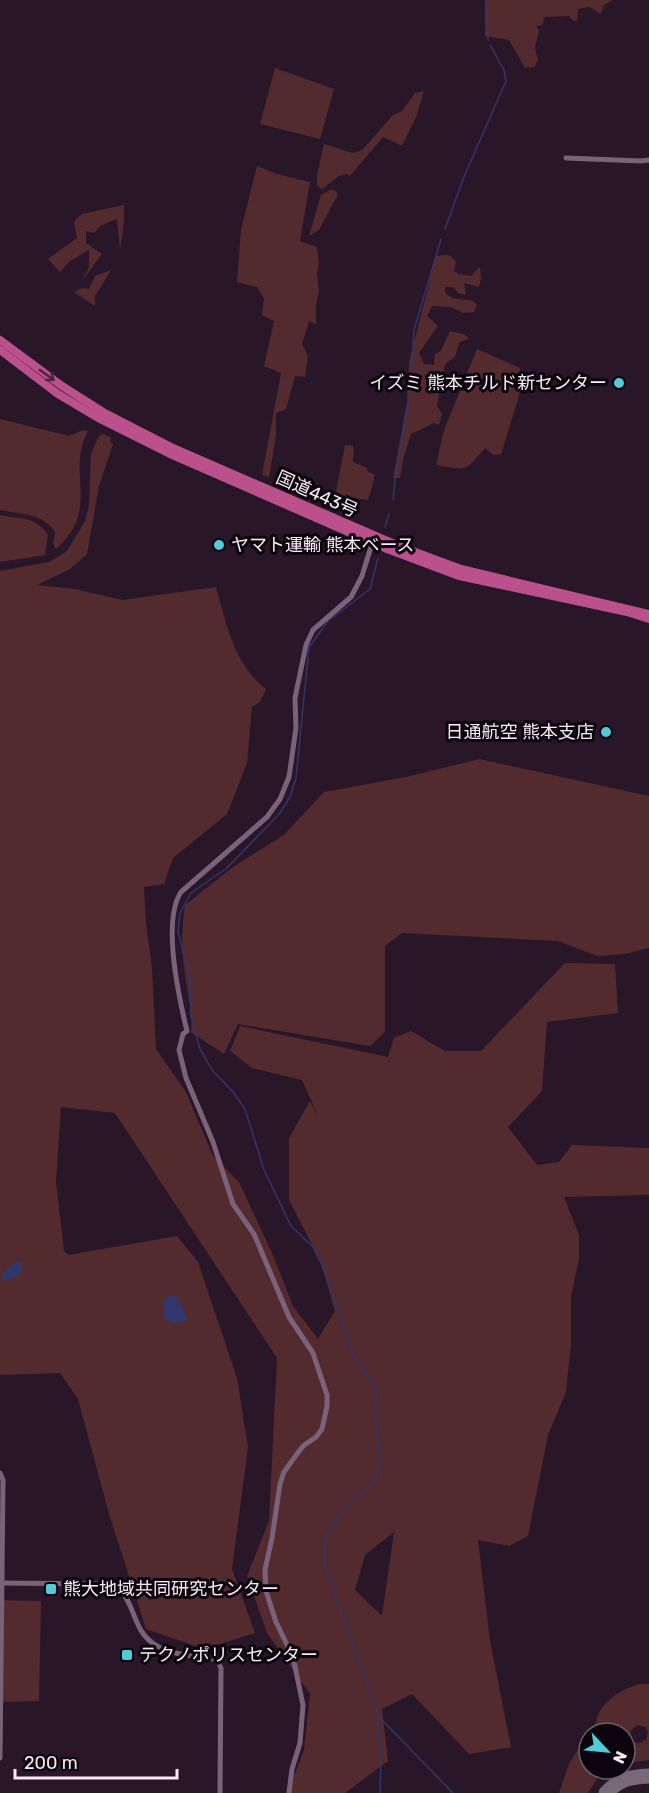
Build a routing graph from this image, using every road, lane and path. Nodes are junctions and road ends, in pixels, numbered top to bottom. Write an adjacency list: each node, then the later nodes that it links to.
1 (566, 158): 2 (street)
2 (649, 160)
3 (0, 340): 5 (highway, 国道443号, one-way to 5)
4 (0, 350): 5 (highway, 国道443号)
5 (373, 539): 6 (highway, 国道443号); 7 (highway, 国道443号); 12 (street)
6 (649, 614)
7 (649, 619)
8 (0, 1473): 9 (street)
9 (1, 1583): 10 (street); 11 (street)
10 (0, 1758)
11 (220, 1793)
12 (289, 1793)

